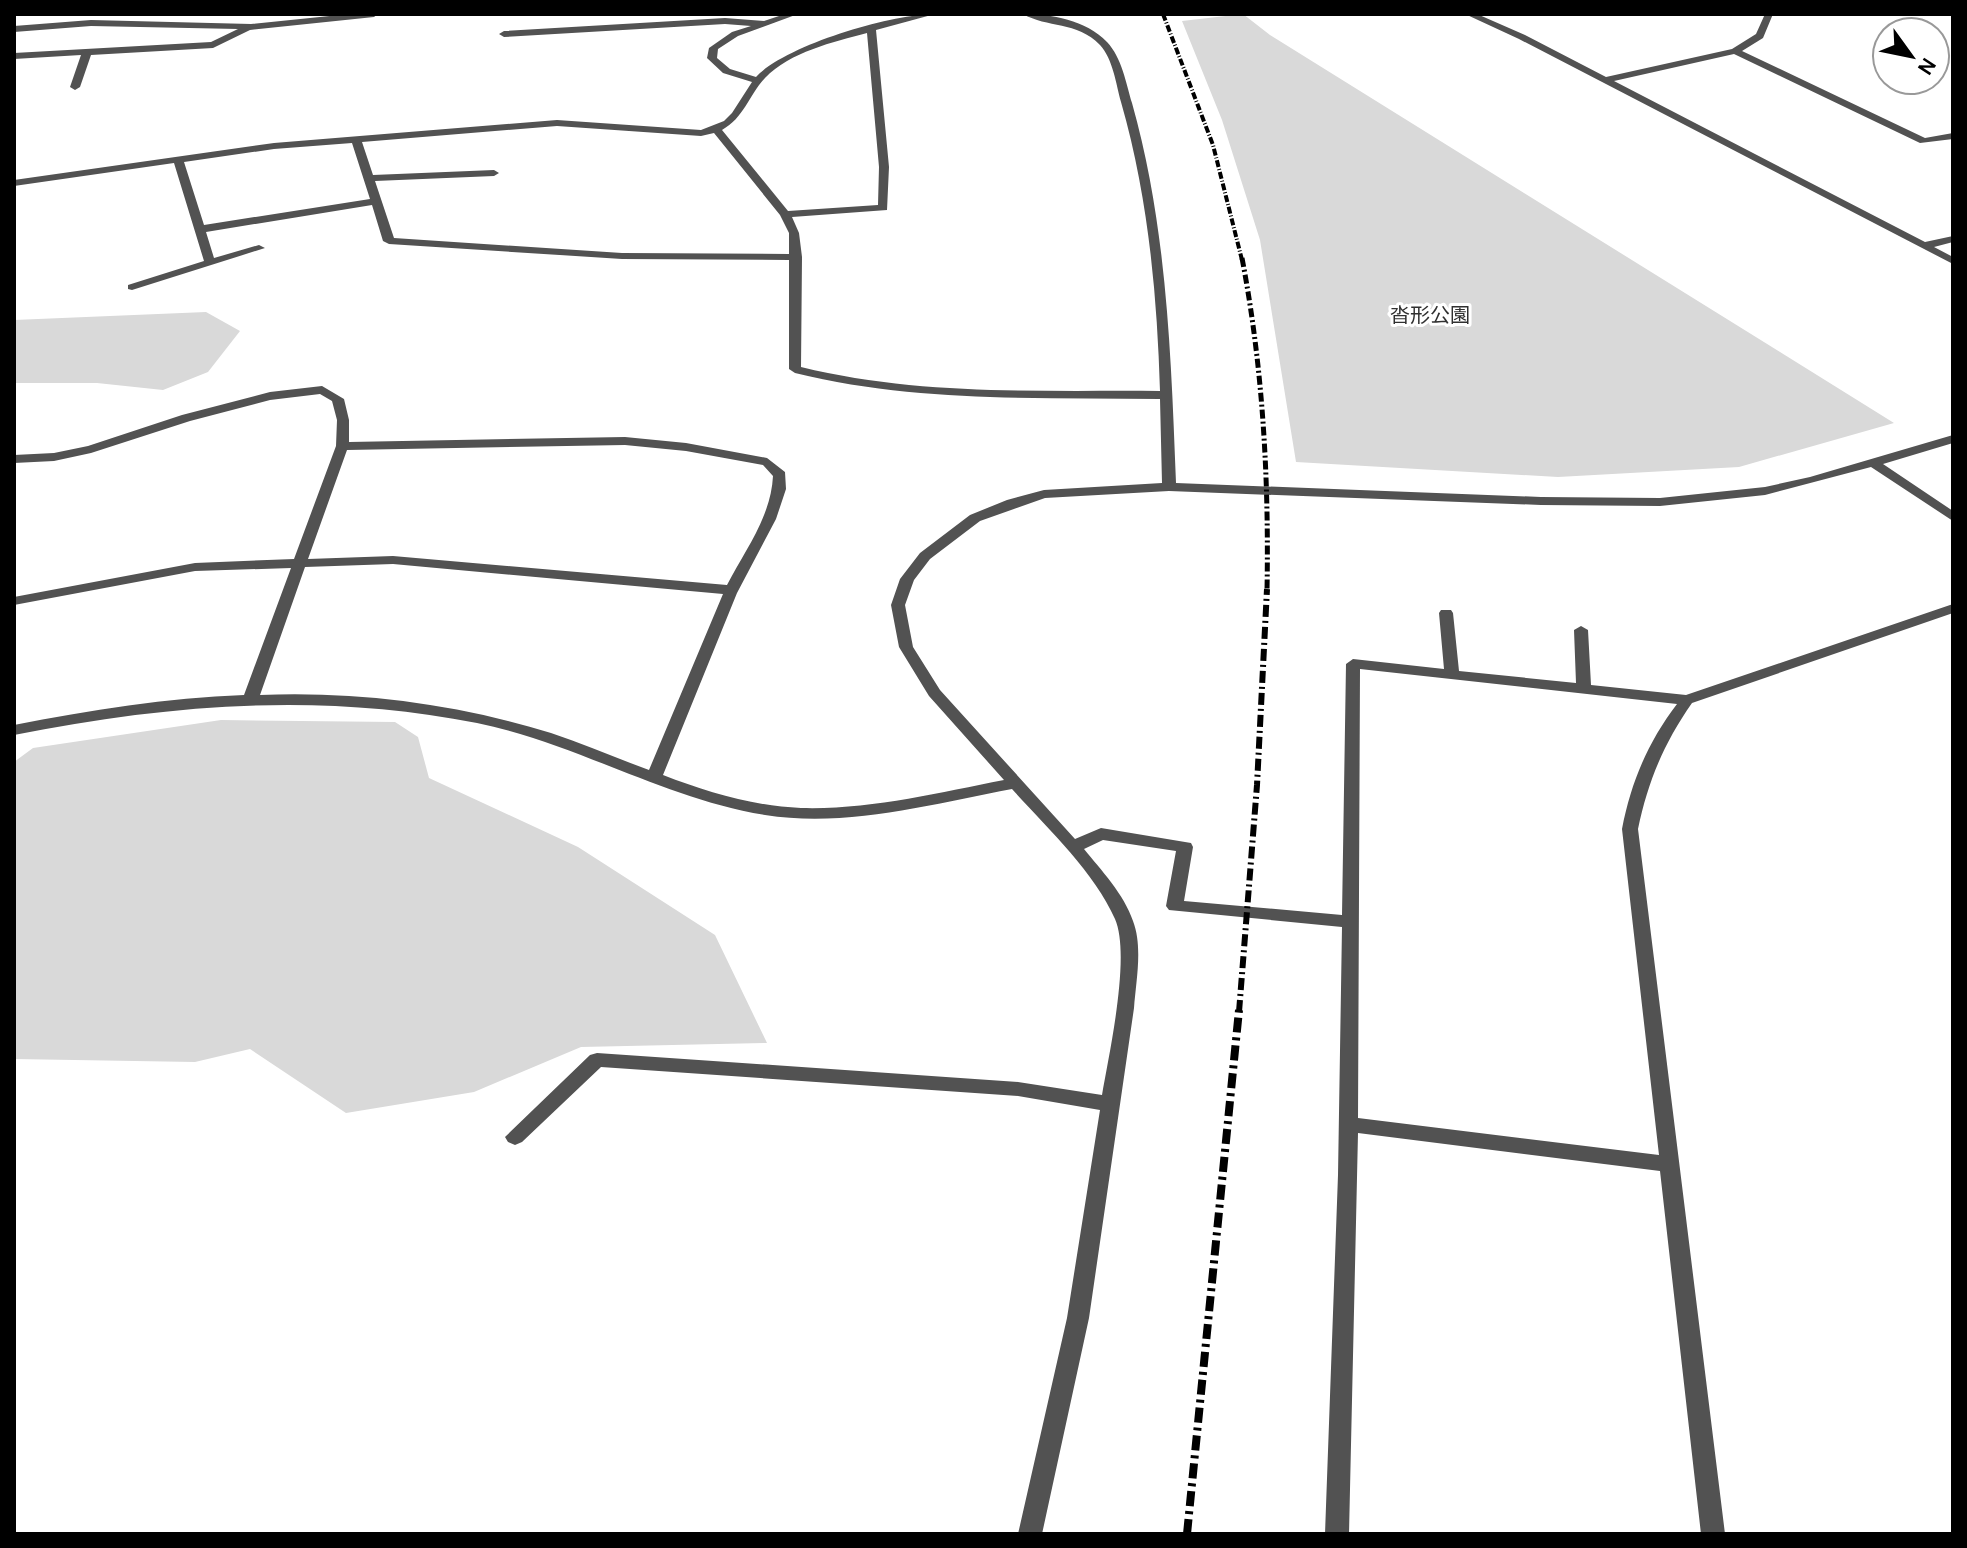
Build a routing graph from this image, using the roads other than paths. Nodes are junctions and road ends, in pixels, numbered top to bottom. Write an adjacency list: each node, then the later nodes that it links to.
1 (107, 14): 8 (street)
2 (374, 14): 10 (street)
3 (794, 14): 9 (street)
4 (931, 14): 12 (street)
5 (1027, 14): 37 (street)
6 (1469, 14): 17 (street)
7 (1769, 14): 14 (street)
8 (91, 23): 10 (street); 11 (street)
9 (765, 24): 13 (street); 18 (street)
10 (251, 27): 15 (street)
11 (14, 29)
12 (871, 29): 18 (street); 28 (street)
13 (504, 34)
14 (1735, 51): 17 (street); 21 (street)
15 (87, 52): 16 (street); 19 (street)
16 (14, 56)
17 (1605, 80): 31 (street)
18 (758, 81): 20 (street)
19 (75, 87)
20 (717, 130): 22 (street); 28 (street)
21 (1953, 136)
22 (356, 139): 23 (street); 25 (street)
23 (178, 160): 26 (street); 29 (street)
24 (494, 173): 25 (street)
25 (369, 178): 27 (street)
26 (14, 183)
27 (375, 201): 29 (street); 33 (street)
28 (785, 214): 33 (street)
29 (202, 229): 35 (street)
30 (1953, 239): 31 (street)
31 (1924, 246): 34 (street)
32 (259, 248): 35 (street)
33 (796, 257): 37 (street)
34 (1953, 261)
35 (210, 262): 36 (street)
36 (132, 287)
37 (1166, 395): 42 (street)
38 (1953, 439): 41 (street)
39 (342, 446): 40 (street); 44 (street); 45 (street)
40 (14, 459)
41 (1873, 463): 42 (street); 43 (street)
42 (1169, 487): 56 (street)
43 (1953, 517)
44 (298, 562): 45 (street); 46 (street); 53 (street)
45 (731, 590): 55 (street)
46 (14, 601)
47 (1953, 608): 52 (street)
48 (1446, 613): 50 (street)
49 (1581, 630): 51 (street)
50 (1452, 675): 51 (street); 58 (street)
51 (1584, 689): 52 (street)
52 (1687, 700): 62 (street)
53 (250, 701): 54 (street); 55 (street)
54 (14, 730)
55 (654, 777): 56 (street)
56 (1015, 783): 57 (street)
57 (1073, 847): 58 (street); 59 (street)
58 (1351, 922): 60 (street)
59 (1110, 1104): 61 (street); 63 (street)
60 (1348, 1124): 62 (street); 64 (street)
61 (515, 1137)
62 (1669, 1164): 65 (street)
63 (1030, 1534)
64 (1337, 1534)
65 (1713, 1534)

